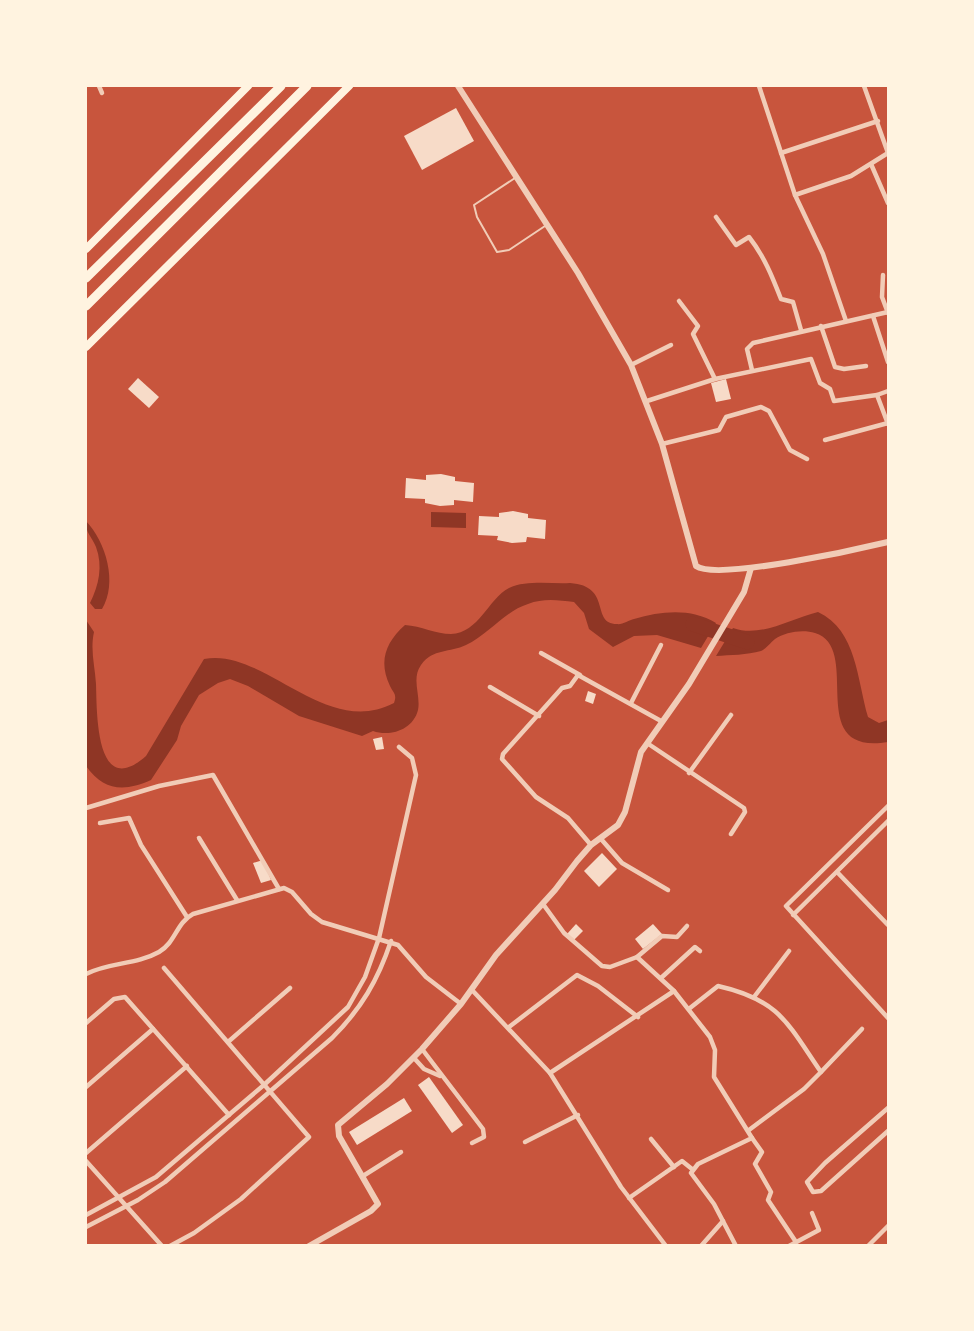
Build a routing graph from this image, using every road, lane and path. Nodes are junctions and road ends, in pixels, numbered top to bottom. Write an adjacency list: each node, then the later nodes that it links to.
1 (99, 86): 9 (street)
2 (248, 86): 19 (main road)
3 (281, 86): 21 (highway)
4 (307, 86): 23 (highway)
5 (349, 86): 30 (main road)
6 (458, 86): 14 (street)
7 (759, 86): 11 (street)
8 (864, 86): 10 (street)
9 (102, 93)
10 (878, 121): 11 (street); 12 (street)
11 (781, 153): 15 (street)
12 (888, 153): 13 (street)
13 (870, 164): 15 (street); 16 (street)
14 (516, 177): 18 (street); 18 (lane)
15 (795, 195): 26 (street)
16 (888, 203)
17 (716, 217): 28 (street)
18 (547, 224): 32 (street)
19 (86, 249)
20 (883, 275): 24 (street)
21 (86, 278)
22 (679, 301): 35 (street)
23 (86, 306)
24 (888, 312): 25 (street)
25 (873, 316): 26 (street); 31 (street)
26 (846, 321): 27 (street)
27 (821, 326): 28 (street); 33 (street)
28 (801, 330): 34 (street)
29 (671, 345): 32 (street)
30 (86, 347)
31 (888, 362)
32 (631, 365): 38 (street)
33 (866, 366)
34 (752, 370): 35 (street); 37 (street)
35 (715, 380): 38 (street)
36 (888, 391): 37 (street)
37 (877, 394): 39 (street)
38 (647, 401): 41 (street)
39 (888, 424): 40 (street)
40 (825, 440)
41 (662, 444): 42 (street); 44 (street)
42 (807, 459)
43 (888, 542): 44 (street)
44 (751, 568): 52 (street)
45 (661, 645): 49 (street)
46 (541, 653): 47 (street)
47 (580, 675): 49 (street); 51 (street)
48 (490, 687): 51 (street)
49 (631, 703): 52 (street)
50 (731, 715): 55 (street)
51 (539, 716): 63 (street)
52 (661, 721): 53 (street)
53 (646, 742): 55 (street); 62 (street)
54 (399, 747): 73 (street)
55 (689, 773): 60 (street)
56 (888, 806): 69 (street)
57 (86, 808): 65 (street)
58 (888, 821): 64 (street)
59 (100, 823): 70 (street)
60 (731, 834)
61 (199, 838): 67 (street)
62 (601, 839): 63 (street); 66 (street)
63 (591, 845): 68 (street)
64 (838, 873): 69 (street); 71 (street)
65 (282, 889): 67 (street); 73 (street)
66 (669, 890)
67 (237, 900): 70 (street)
68 (543, 904): 77 (street); 82 (street)
69 (793, 915): 90 (street)
70 (188, 917): 79 (street)
71 (888, 925)
72 (687, 926): 77 (street)
73 (379, 938): 74 (street); 86 (street)
74 (391, 941): 85 (street); 88 (street)
75 (700, 951): 80 (street)
76 (789, 951): 84 (street)
77 (637, 957): 80 (street)
78 (164, 968): 95 (street)
79 (86, 974)
80 (661, 978): 83 (street)
81 (290, 988): 95 (street)
82 (472, 990): 85 (street); 92 (street)
83 (674, 991): 87 (street); 89 (street)
84 (754, 998): 87 (street); 99 (street)
85 (461, 1004): 96 (street)
86 (348, 1007): 88 (street); 102 (street)
87 (690, 1008): 109 (street)
88 (356, 1014): 104 (street)
89 (638, 1017): 92 (street); 100 (street)
90 (888, 1018)
91 (86, 1023): 93 (street)
92 (509, 1027): 100 (street)
93 (153, 1029): 98 (street); 103 (street)
94 (862, 1029): 99 (street)
95 (228, 1042): 102 (street)
96 (422, 1050): 97 (street); 101 (street)
97 (414, 1058): 101 (street); 118 (street)
98 (187, 1066): 106 (street); 114 (street)
99 (821, 1072): 109 (street)
100 (550, 1073): 107 (street)
101 (440, 1076): 112 (street)
102 (265, 1084): 104 (street); 106 (street)
103 (86, 1087)
104 (272, 1092): 121 (street); 129 (street)
105 (888, 1108): 108 (street)
106 (229, 1114): 119 (street)
107 (578, 1115): 111 (street); 120 (street)
108 (888, 1131)
109 (751, 1134): 117 (street); 127 (street)
110 (651, 1139): 116 (street)
111 (525, 1142)
112 (472, 1143)
113 (401, 1152): 118 (street)
114 (86, 1153)
115 (86, 1161): 119 (street)
116 (674, 1167): 117 (street); 120 (street)
117 (692, 1169): 124 (street)
118 (363, 1176): 130 (street)
119 (119, 1198): 121 (street); 123 (street)
120 (630, 1198): 131 (street)
121 (126, 1207): 126 (street); 128 (street)
122 (812, 1213): 127 (street)
123 (86, 1215)
124 (723, 1221): 132 (street); 133 (street)
125 (888, 1226): 135 (street)
126 (86, 1227)
127 (796, 1242): 134 (street)
128 (162, 1245)
129 (170, 1245)
130 (309, 1245)
131 (666, 1245)
132 (701, 1245)
133 (736, 1245)
134 (789, 1245)
135 (868, 1245)

